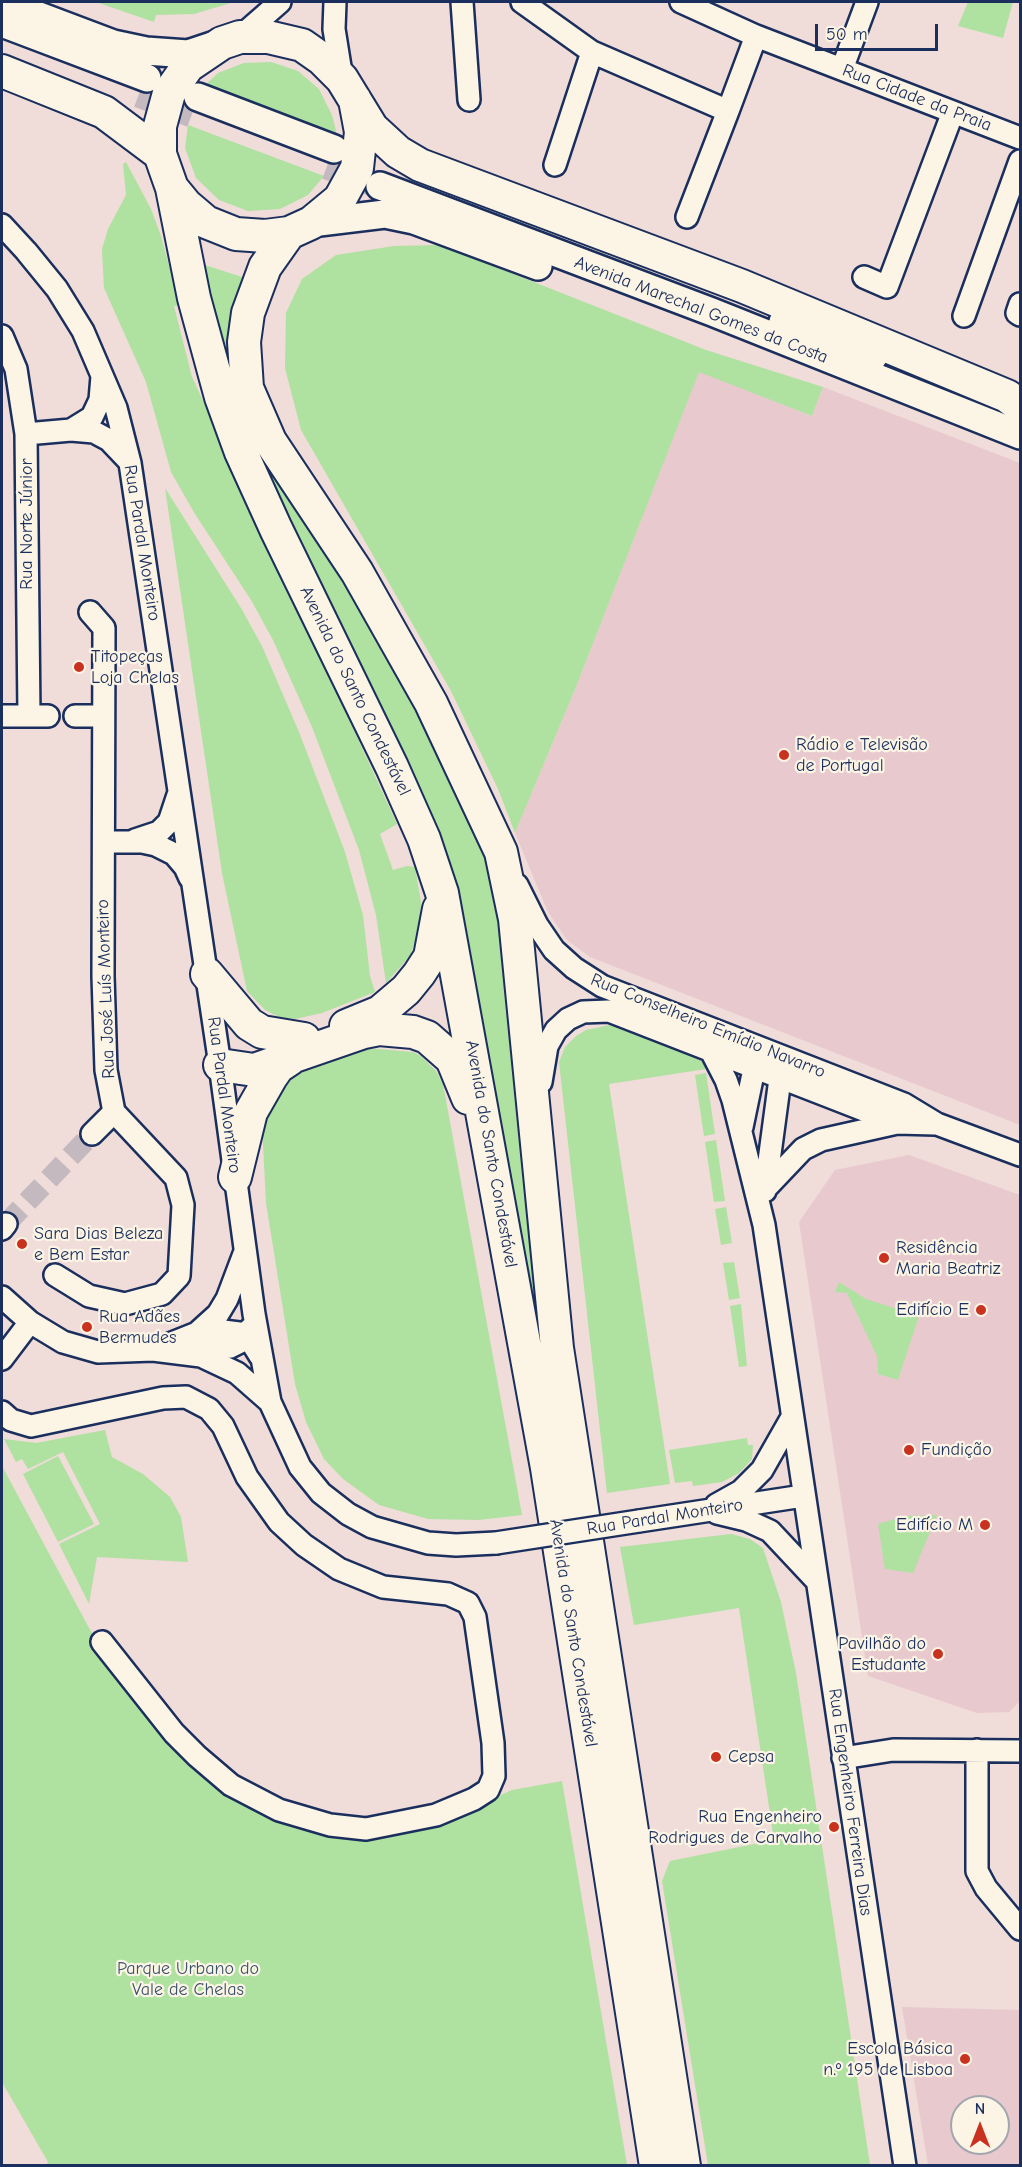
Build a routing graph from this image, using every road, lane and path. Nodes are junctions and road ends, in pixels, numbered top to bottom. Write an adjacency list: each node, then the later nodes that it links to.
1 (2, 2): 10 (main road)
2 (280, 2): 10 (street)
3 (335, 2): 15 (street)
4 (462, 2): 16 (street)
5 (522, 2): 12 (street)
6 (681, 2): 9 (street, Rua Cidade da Praia)
7 (867, 2): 13 (street)
8 (2, 23): 11 (main road)
9 (756, 36): 13 (street, Rua Cidade da Praia); 18 (street)
10 (231, 40): 15 (highway); 21 (highway)
11 (2, 43)
12 (592, 52): 18 (street); 24 (street)
13 (842, 69): 19 (street, Rua Cidade da Praia)
14 (2, 72): 21 (highway)
15 (349, 90): 28 (highway); 29 (highway)
16 (470, 100)
17 (195, 106): 22 (main road)
18 (728, 111): 26 (street)
19 (953, 112): 20 (street, Rua Cidade da Praia); 30 (street)
20 (1020, 138)
21 (160, 154): 25 (highway)
22 (331, 157)
23 (1020, 161): 33 (street)
24 (555, 165)
25 (172, 188): 28 (highway); 53 (highway, Avenida do Santo Condestável)
26 (687, 217)
27 (2, 225): 37 (street, Rua Pardal Monteiro)
28 (300, 228): 36 (main road); 51 (highway, Avenida do Santo Condestável)
29 (700, 269): 34 (highway); 38 (highway)
30 (864, 277)
31 (1020, 304): 32 (street)
32 (1020, 315)
33 (964, 316)
34 (773, 318): 36 (main road, Avenida Marechal Gomes da Costa); 39 (main road, Avenida Marechal Gomes da Costa)
35 (2, 336): 41 (street, Rua Norte Júnior)
36 (840, 364): 42 (main road, Avenida Marechal Gomes da Costa)
37 (102, 370): 40 (street); 43 (street, Rua Pardal Monteiro)
38 (1020, 406)
39 (1020, 411)
40 (71, 430): 41 (street); 43 (street)
41 (26, 434): 47 (street, Rua Norte Júnior)
42 (1020, 435)
43 (130, 463): 48 (street, Rua Pardal Monteiro)
44 (90, 612): 46 (street, Rua José Luís Monteiro)
45 (75, 716): 46 (street)
46 (103, 716): 49 (street, Rua José Luís Monteiro)
47 (2, 717)
48 (179, 791): 50 (street); 52 (street, Rua Pardal Monteiro)
49 (104, 842): 50 (street); 60 (street, Rua José Luís Monteiro)
50 (126, 842): 52 (street)
51 (501, 852): 62 (street, Rua Conselheiro Emídio Navarro); 65 (highway, Avenida do Santo Condestável)
52 (194, 887): 54 (street, Rua Pardal Monteiro)
53 (442, 893): 55 (highway); 67 (highway, Avenida do Santo Condestável)
54 (207, 974): 55 (highway); 57 (street, Rua Pardal Monteiro)
55 (301, 1047): 57 (highway); 67 (highway); 68 (highway)
56 (711, 1052): 58 (street, Rua Conselheiro Emídio Navarro); 63 (street); 65 (street, Rua Conselheiro Emídio Navarro)
57 (220, 1065): 68 (street, Rua Pardal Monteiro)
58 (754, 1069): 59 (street, Rua Conselheiro Emídio Navarro); 63 (street, Rua Engenheiro Ferreira Dias)
59 (780, 1078): 61 (street, Rua Conselheiro Emídio Navarro); 69 (street, Rua Engenheiro Ferreira Dias)
60 (114, 1112): 64 (street); 72 (street)
61 (897, 1123): 62 (street, Rua Conselheiro Emídio Navarro); 69 (street)
62 (937, 1124): 66 (street, Rua Conselheiro Emídio Navarro)
63 (741, 1129): 70 (street, Rua Engenheiro Ferreira Dias)
64 (92, 1134)
65 (538, 1139): 92 (highway, Avenida do Santo Condestável)
66 (1020, 1155)
67 (494, 1169): 91 (highway, Avenida do Santo Condestável)
68 (235, 1178): 71 (street, Rua Pardal Monteiro)
69 (765, 1189): 70 (street, Rua Engenheiro Ferreira Dias)
70 (764, 1225): 82 (street, Rua Engenheiro Ferreira Dias)
71 (245, 1250): 74 (street, Rua Pardal Monteiro); 77 (street)
72 (55, 1275)
73 (2, 1297): 75 (street)
74 (254, 1314): 76 (street); 78 (street, Rua Pardal Monteiro)
75 (30, 1322): 77 (street); 79 (street)
76 (246, 1336): 77 (street); 78 (street)
77 (186, 1345): 80 (street)
78 (260, 1357): 80 (street, Rua Pardal Monteiro)
79 (2, 1359)
80 (270, 1402): 84 (street, Rua Pardal Monteiro, bridge)
81 (2, 1412): 86 (street)
82 (791, 1419): 83 (street, Rua Engenheiro Ferreira Dias); 84 (street)
83 (803, 1496): 84 (street, Rua Pardal Monteiro); 85 (street, Rua Engenheiro Ferreira Dias)
84 (708, 1510): 85 (street)
85 (816, 1579): 89 (street, Rua Engenheiro Ferreira Dias)
86 (102, 1642)
87 (977, 1750): 88 (street); 89 (street); 90 (street)
88 (1020, 1751)
89 (843, 1758): 93 (street, Rua Engenheiro Ferreira Dias)
90 (1020, 1929)
91 (656, 2166)
92 (684, 2166)
93 (904, 2166)

